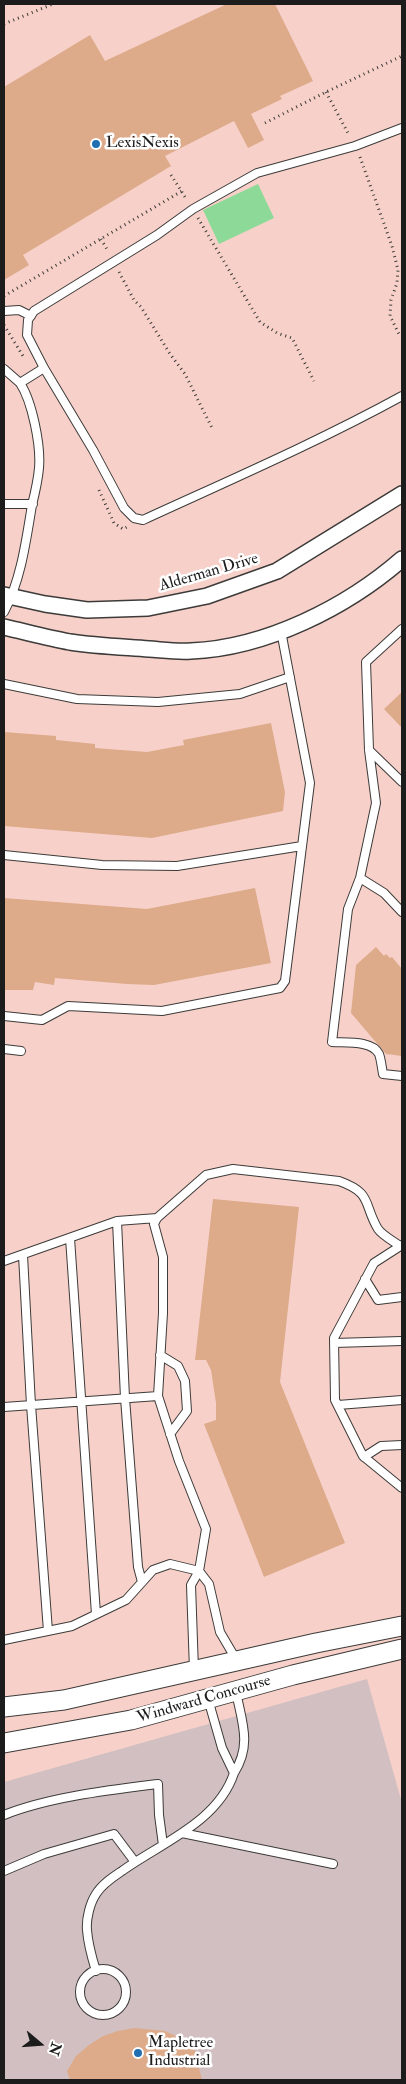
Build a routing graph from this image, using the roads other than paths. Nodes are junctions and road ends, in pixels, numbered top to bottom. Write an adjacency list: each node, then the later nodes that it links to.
1 (402, 128): 3 (lane)
2 (4, 311): 3 (lane)
3 (31, 316): 4 (lane)
4 (44, 368): 6 (lane); 7 (lane)
5 (4, 369): 6 (lane)
6 (20, 383): 10 (lane)
7 (402, 396)
8 (402, 494): 12 (street, Alderman Drive)
9 (4, 504): 10 (lane)
10 (33, 504): 12 (lane)
11 (402, 559): 16 (street)
12 (8, 596): 13 (lane)
13 (4, 612)
14 (4, 627): 16 (street)
15 (402, 630): 19 (lane)
16 (281, 631): 17 (lane)
17 (290, 677): 18 (lane); 21 (lane)
18 (4, 684)
19 (369, 750): 20 (lane); 23 (lane)
20 (402, 782)
21 (302, 846): 22 (lane); 25 (lane)
22 (4, 855)
23 (360, 878): 24 (lane); 28 (lane)
24 (402, 912)
25 (4, 1016)
26 (4, 1049): 27 (lane)
27 (21, 1051)
28 (402, 1076)
29 (157, 1218): 30 (lane); 32 (lane); 39 (lane)
30 (117, 1221): 31 (lane); 41 (lane)
31 (70, 1238): 33 (lane); 43 (lane)
32 (401, 1245): 35 (lane)
33 (23, 1255): 34 (lane); 44 (lane)
34 (4, 1262)
35 (365, 1279): 36 (lane); 38 (lane)
36 (402, 1297)
37 (402, 1341): 38 (lane)
38 (334, 1343): 45 (lane)
39 (160, 1355): 40 (lane); 47 (lane)
40 (158, 1396): 41 (lane); 47 (lane)
41 (125, 1398): 43 (lane); 52 (lane)
42 (402, 1400): 45 (lane)
43 (81, 1401): 44 (lane); 53 (lane)
44 (31, 1405): 46 (lane); 55 (lane)
45 (338, 1406): 49 (lane)
46 (4, 1407)
47 (170, 1434): 51 (lane)
48 (402, 1445): 49 (lane)
49 (364, 1457): 50 (lane)
50 (402, 1488)
51 (199, 1571): 52 (lane); 58 (lane); 59 (lane)
52 (142, 1582): 53 (lane)
53 (96, 1614): 55 (lane)
54 (402, 1626): 58 (street, Windward Concourse)
55 (48, 1631): 56 (lane)
56 (4, 1640)
57 (402, 1649): 60 (street, Windward Concourse)
58 (237, 1661): 59 (street, Windward Concourse)
59 (194, 1671): 62 (street, Windward Concourse)
60 (236, 1691): 61 (street, Windward Concourse); 64 (lane)
61 (208, 1699): 63 (street, Windward Concourse); 64 (lane)
62 (4, 1707)
63 (4, 1743)
64 (234, 1773): 66 (lane)
65 (4, 1815): 67 (lane)
66 (182, 1833): 67 (lane); 69 (lane)
67 (163, 1845): 68 (lane)
68 (135, 1862): 70 (lane); 71 (lane)
69 (334, 1864)
70 (4, 1871)
71 (96, 1971): 71 (lane)

